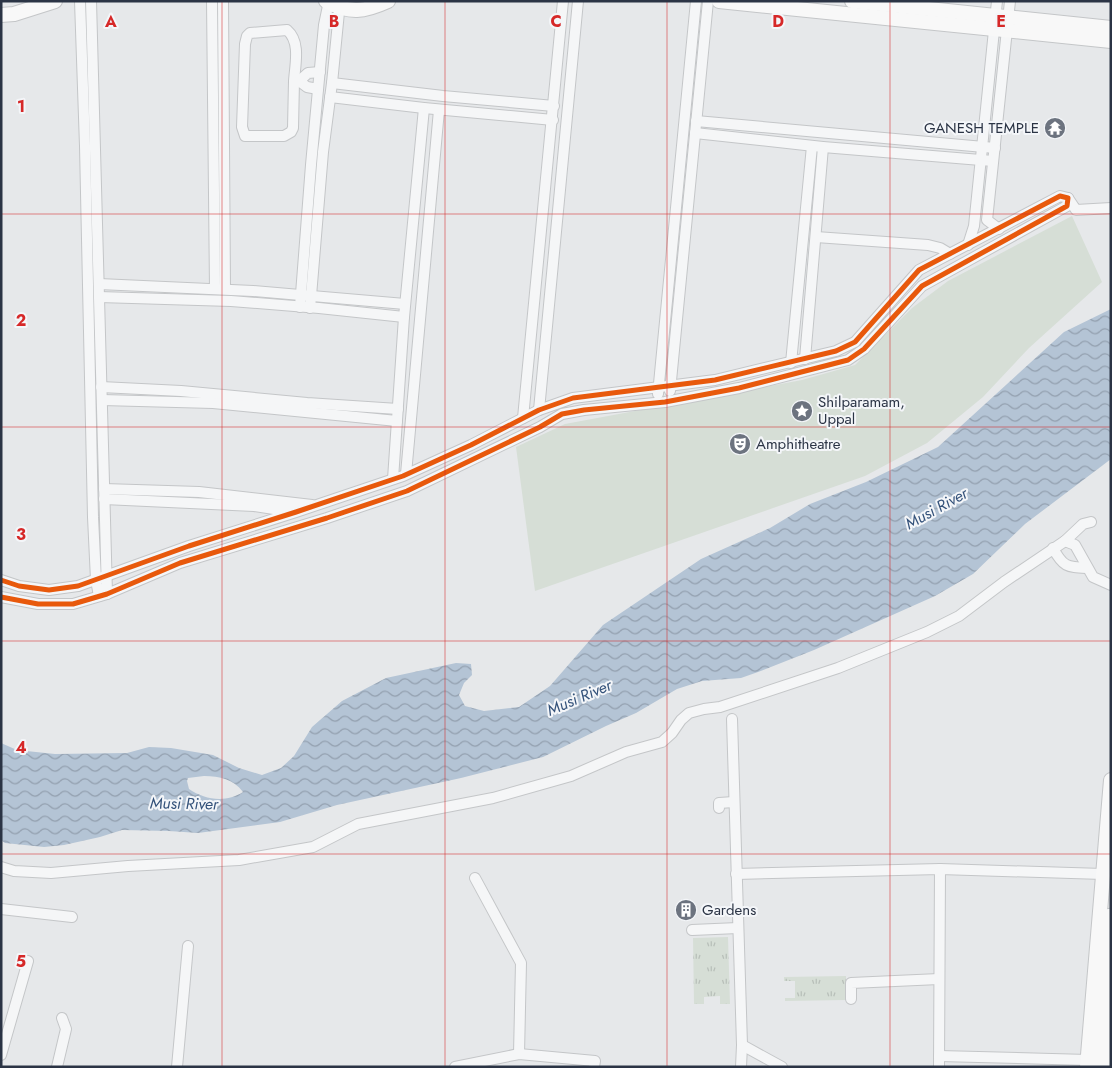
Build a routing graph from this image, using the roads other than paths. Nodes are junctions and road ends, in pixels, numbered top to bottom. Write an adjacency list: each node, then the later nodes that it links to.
1 (55, 1): 16 (street)
2 (80, 1): 80 (street)
3 (91, 1): 45 (street)
4 (212, 1): 47 (street)
5 (223, 1): 47 (street)
6 (388, 1): 15 (street)
7 (563, 1): 25 (street)
8 (578, 1): 68 (street)
9 (696, 1): 62 (street)
10 (708, 1): 29 (street)
11 (720, 1): 17 (street)
12 (852, 1): 17 (street)
13 (997, 1): 17 (street)
14 (1010, 1): 17 (street)
15 (332, 3): 20 (street); 22 (street)
16 (1, 15)
17 (1001, 23): 18 (street); 19 (street); 34 (street); 35 (street)
18 (1111, 28)
19 (1111, 41)
20 (320, 72): 21 (street); 23 (street)
21 (297, 81): 21 (street); 23 (street)
22 (332, 83): 24 (street); 25 (street)
23 (318, 89): 48 (street)
24 (330, 97): 26 (street); 48 (street)
25 (554, 106): 28 (street)
26 (424, 108): 27 (street); 50 (street)
27 (439, 110): 28 (street); 58 (street)
28 (553, 120): 70 (street)
29 (696, 121): 30 (street); 31 (street)
30 (695, 133): 32 (street); 60 (street)
31 (834, 134): 33 (street); 34 (street)
32 (812, 146): 33 (street); 53 (street)
33 (828, 147): 36 (street); 41 (street)
34 (982, 147): 35 (street); 36 (street)
35 (995, 148): 37 (street)
36 (980, 160): 37 (street); 42 (street)
37 (993, 160): 40 (street)
38 (1068, 198): 39 (street); 40 (street); 46 (street)
39 (1111, 208)
40 (999, 229): 42 (street)
41 (816, 237): 43 (street); 54 (street)
42 (968, 245): 43 (street)
43 (950, 254): 44 (street)
44 (906, 283): 46 (street); 56 (street)
45 (99, 284): 47 (street); 49 (street)
46 (922, 286): 65 (street)
47 (220, 289): 48 (street)
48 (306, 296): 50 (street); 51 (street)
49 (99, 298): 51 (street); 61 (street)
50 (405, 304): 52 (street)
51 (305, 307): 52 (street)
52 (404, 318): 55 (street)
53 (795, 321): 54 (street); 57 (street)
54 (808, 324): 56 (street)
55 (402, 349): 58 (street); 59 (street)
56 (805, 359): 57 (street)
57 (791, 362): 60 (street)
58 (417, 368): 63 (street)
59 (400, 371): 63 (street); 69 (street)
60 (671, 386): 62 (street); 65 (street)
61 (101, 388): 64 (street); 69 (street)
62 (659, 388): 66 (street); 68 (street)
63 (414, 390): 67 (street)
64 (102, 400): 69 (street); 73 (street)
65 (670, 401): 66 (street)
66 (657, 403): 83 (street)
67 (413, 404): 69 (street); 71 (street)
68 (539, 410): 70 (street)
69 (397, 416): 72 (street)
70 (523, 418): 71 (street)
71 (406, 474): 72 (street)
72 (394, 479): 74 (street)
73 (104, 494): 74 (street); 75 (street); 80 (street)
74 (312, 505): 75 (street)
75 (296, 512): 80 (street)
76 (1092, 522): 77 (street)
77 (1064, 542): 78 (street); 79 (street)
78 (1054, 548): 79 (street); 89 (street)
79 (1087, 568): 82 (street)
80 (101, 578): 81 (street); 83 (street)
81 (1, 580)
82 (1111, 585)
83 (103, 595): 84 (street)
84 (1, 597)
85 (732, 719): 87 (street)
86 (1111, 780): 92 (street)
87 (734, 802): 88 (street); 91 (street)
88 (719, 808)
89 (1, 867)
90 (940, 869): 91 (street); 92 (street); 101 (street)
91 (736, 874): 97 (street)
92 (1104, 874): 109 (street)
93 (475, 878): 105 (street)
94 (1, 908): 95 (street)
95 (72, 917)
96 (1111, 918): 109 (highway)
97 (738, 928): 98 (street); 104 (street)
98 (692, 930)
99 (188, 946): 111 (street)
100 (28, 961): 106 (street)
101 (939, 979): 102 (street); 108 (street)
102 (851, 999)
103 (62, 1018): 110 (street)
104 (742, 1045): 114 (street); 115 (street)
105 (519, 1054): 107 (street); 112 (street)
106 (1, 1055)
107 (554, 1062): 113 (street)
108 (939, 1062): 109 (street)
109 (1092, 1064)
110 (57, 1067)
111 (177, 1067)
112 (455, 1067)
113 (594, 1067)
114 (741, 1067)
115 (782, 1067)

